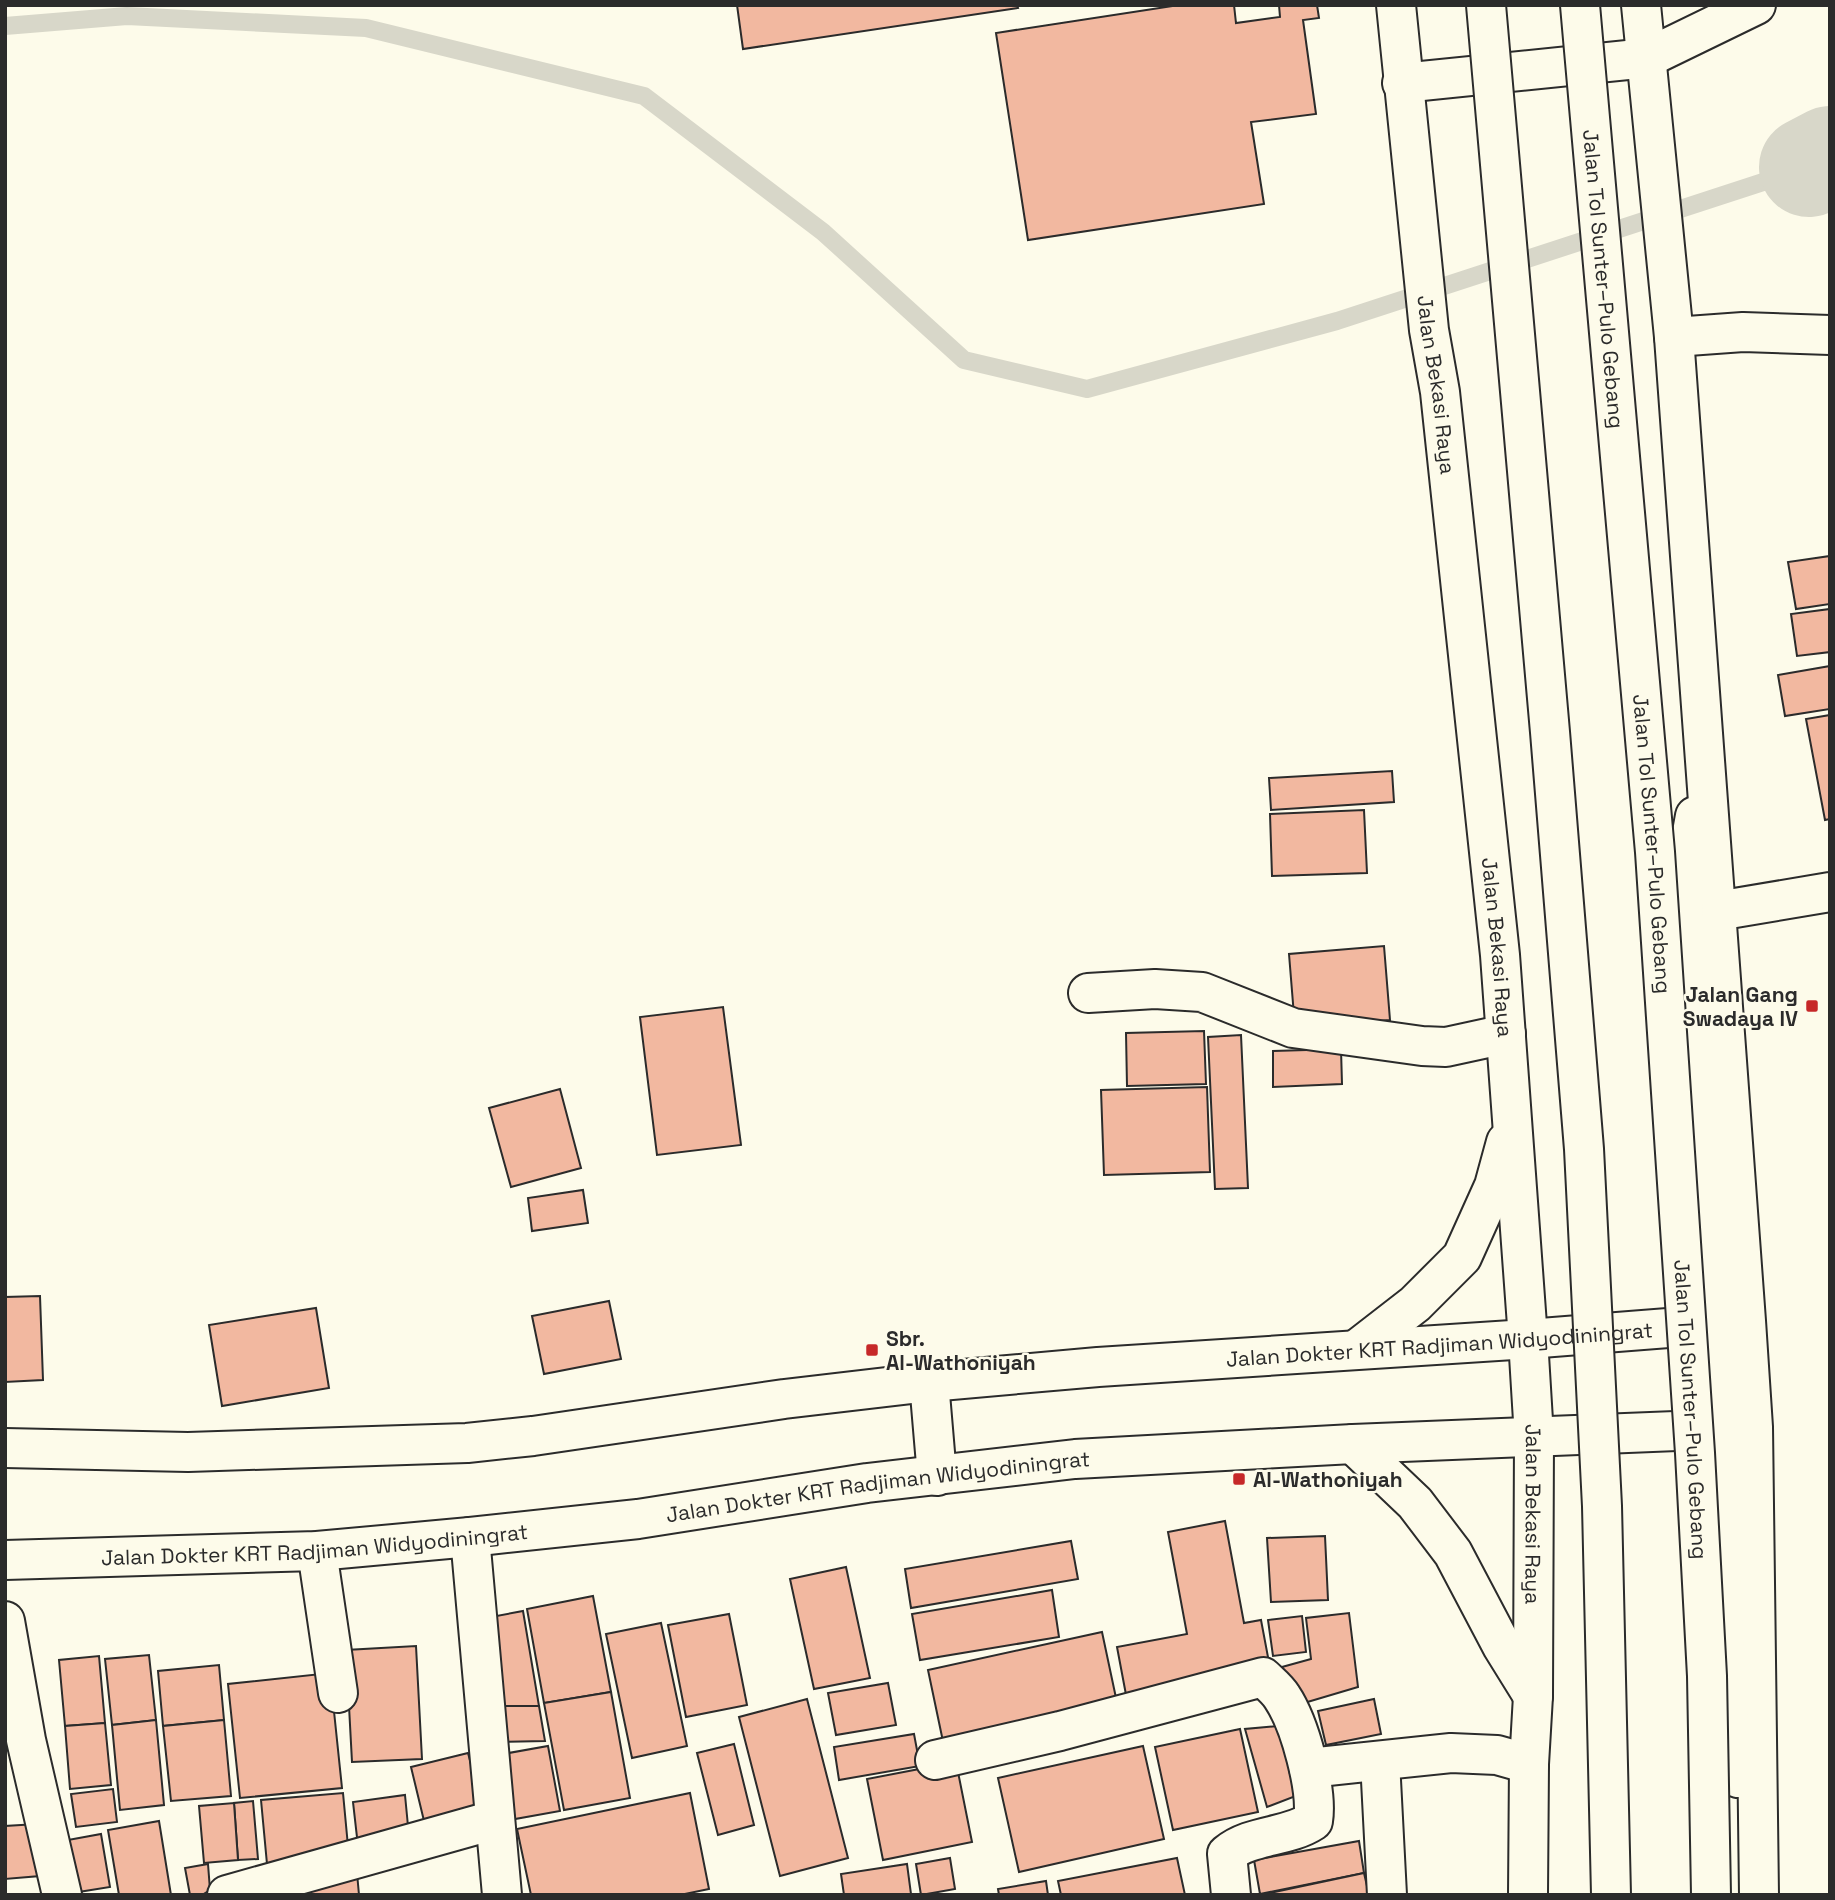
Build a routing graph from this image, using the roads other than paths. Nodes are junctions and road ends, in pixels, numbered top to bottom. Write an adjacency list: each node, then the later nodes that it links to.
1 (1396, 5): 7 (main road, Jalan Bekasi Raya)
2 (1486, 5): 41 (main road, bridge)
3 (1580, 5): 42 (main road, Jalan Tol Sunter–Pulo Gebang, bridge)
4 (1641, 5): 6 (main road)
5 (1756, 5): 6 (main road)
6 (1647, 58): 7 (main road); 8 (main road)
7 (1402, 83): 14 (main road, Jalan Bekasi Raya)
8 (1672, 321): 9 (main road); 10 (main road)
9 (1830, 335)
10 (1704, 765): 12 (main road); 15 (main road)
11 (1830, 892): 12 (main road)
12 (1717, 911): 15 (main road)
13 (1088, 993): 14 (main road)
14 (1508, 1048): 16 (main road, Jalan Bekasi Raya); 17 (main road)
15 (1729, 1323): 16 (main road, Jalan Dokter KRT Radjiman Widyodiningrat); 19 (main road)
16 (1528, 1339): 17 (main road, Jalan Dokter KRT Radjiman Widyodiningrat); 20 (main road, Jalan Bekasi Raya)
17 (1357, 1349): 18 (main road, Jalan Dokter KRT Radjiman Widyodiningrat)
18 (929, 1382): 22 (main road, Jalan Dokter KRT Radjiman Widyodiningrat); 23 (main road)
19 (1735, 1429): 20 (main road, Jalan Dokter KRT Radjiman Widyodiningrat); 43 (main road)
20 (1534, 1437): 21 (main road, Jalan Dokter KRT Radjiman Widyodiningrat); 29 (main road, Jalan Bekasi Raya)
21 (1353, 1444): 23 (main road, Jalan Dokter KRT Radjiman Widyodiningrat); 29 (main road)
22 (5, 1448)
23 (937, 1476): 24 (main road, Jalan Dokter KRT Radjiman Widyodiningrat)
24 (471, 1537): 25 (main road, Jalan Dokter KRT Radjiman Widyodiningrat); 34 (main road)
25 (317, 1550): 26 (main road, Jalan Dokter KRT Radjiman Widyodiningrat); 28 (main road)
26 (5, 1560)
27 (5, 1621): 35 (main road)
28 (338, 1693)
29 (1534, 1696): 32 (main road, Jalan Bekasi Raya)
30 (934, 1760): 33 (main road)
31 (1380, 1761): 32 (main road); 33 (main road); 39 (main road)
32 (1529, 1764): 40 (main road, Jalan Bekasi Raya)
33 (1309, 1768): 38 (main road)
34 (494, 1820): 36 (main road); 37 (main road)
35 (62, 1895)
36 (227, 1895)
37 (502, 1895)
38 (1231, 1895)
39 (1387, 1895)
40 (1528, 1895)
41 (1611, 1895)
42 (1711, 1895)
43 (1758, 1895)

